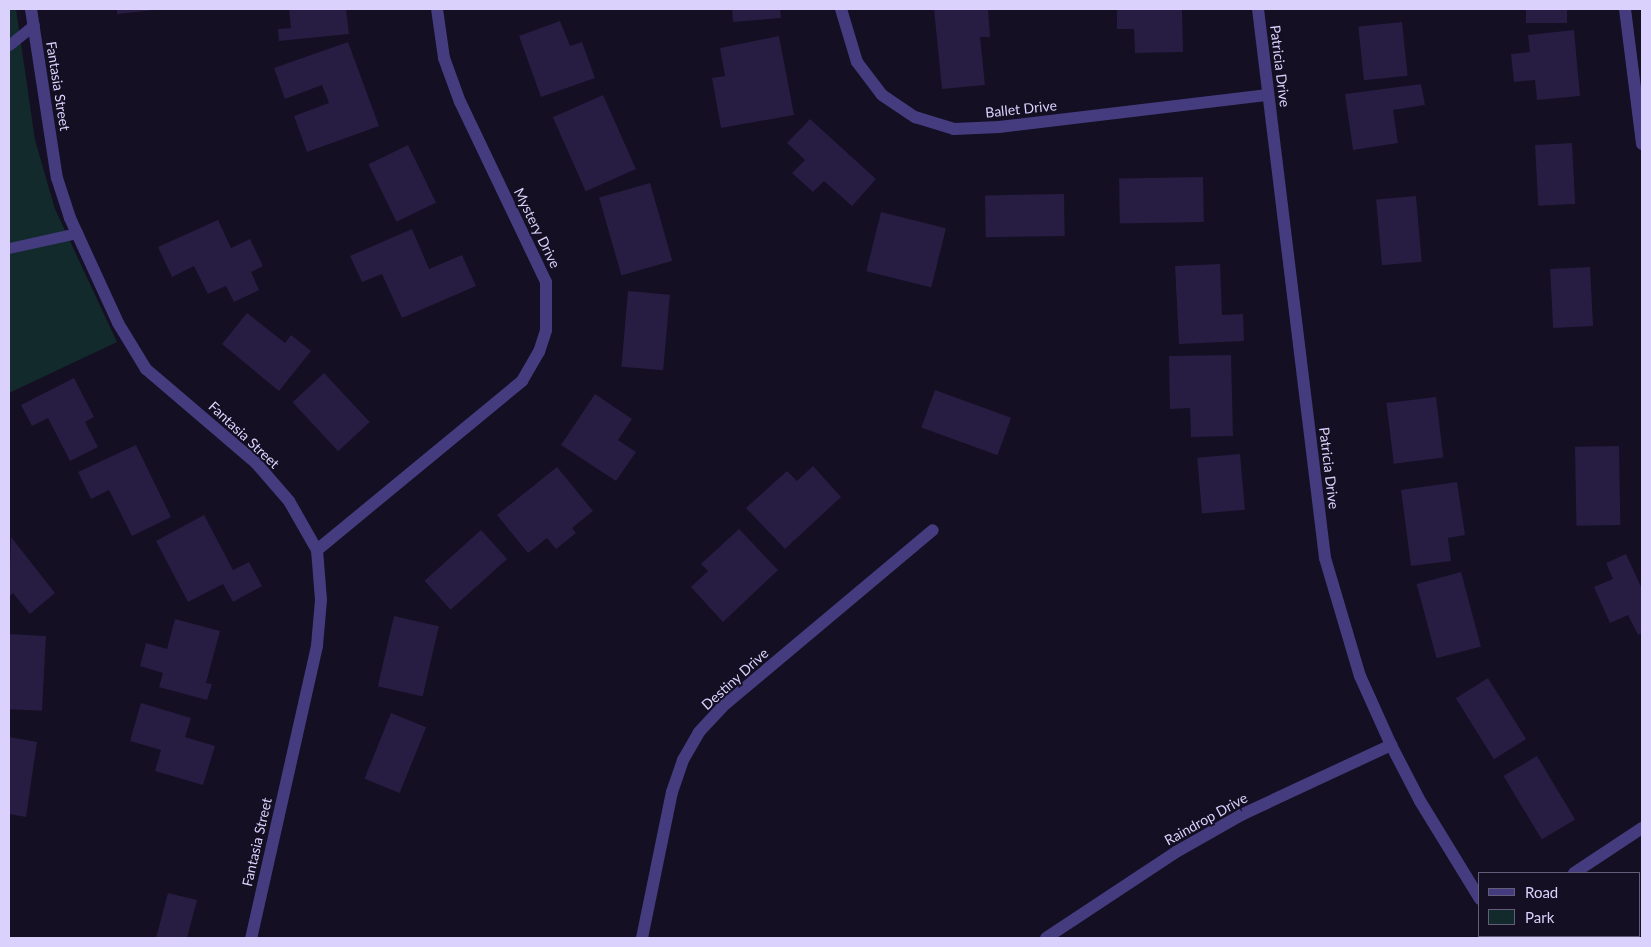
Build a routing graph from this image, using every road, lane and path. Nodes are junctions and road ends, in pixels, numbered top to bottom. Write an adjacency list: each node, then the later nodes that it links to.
1 (31, 9): 6 (street, Fantasia Street)
2 (437, 9): 13 (street, Mystery Drive)
3 (841, 9): 8 (street, Ballet Drive)
4 (1258, 9): 8 (street, Patricia Drive)
5 (1624, 9): 9 (street)
6 (34, 25): 7 (lane); 10 (street, Fantasia Street)
7 (9, 45)
8 (1268, 95): 14 (street, Patricia Drive)
9 (1642, 144)
10 (77, 233): 11 (lane); 13 (street, Fantasia Street)
11 (9, 248)
12 (934, 530): 19 (street, Destiny Drive)
13 (317, 550): 18 (street, Fantasia Street)
14 (1391, 745): 17 (street, Patricia Drive); 20 (street, Raindrop Drive)
15 (1642, 828): 16 (street)
16 (1576, 872)
17 (1478, 896)
18 (251, 938)
19 (642, 938)
20 (1046, 938)

